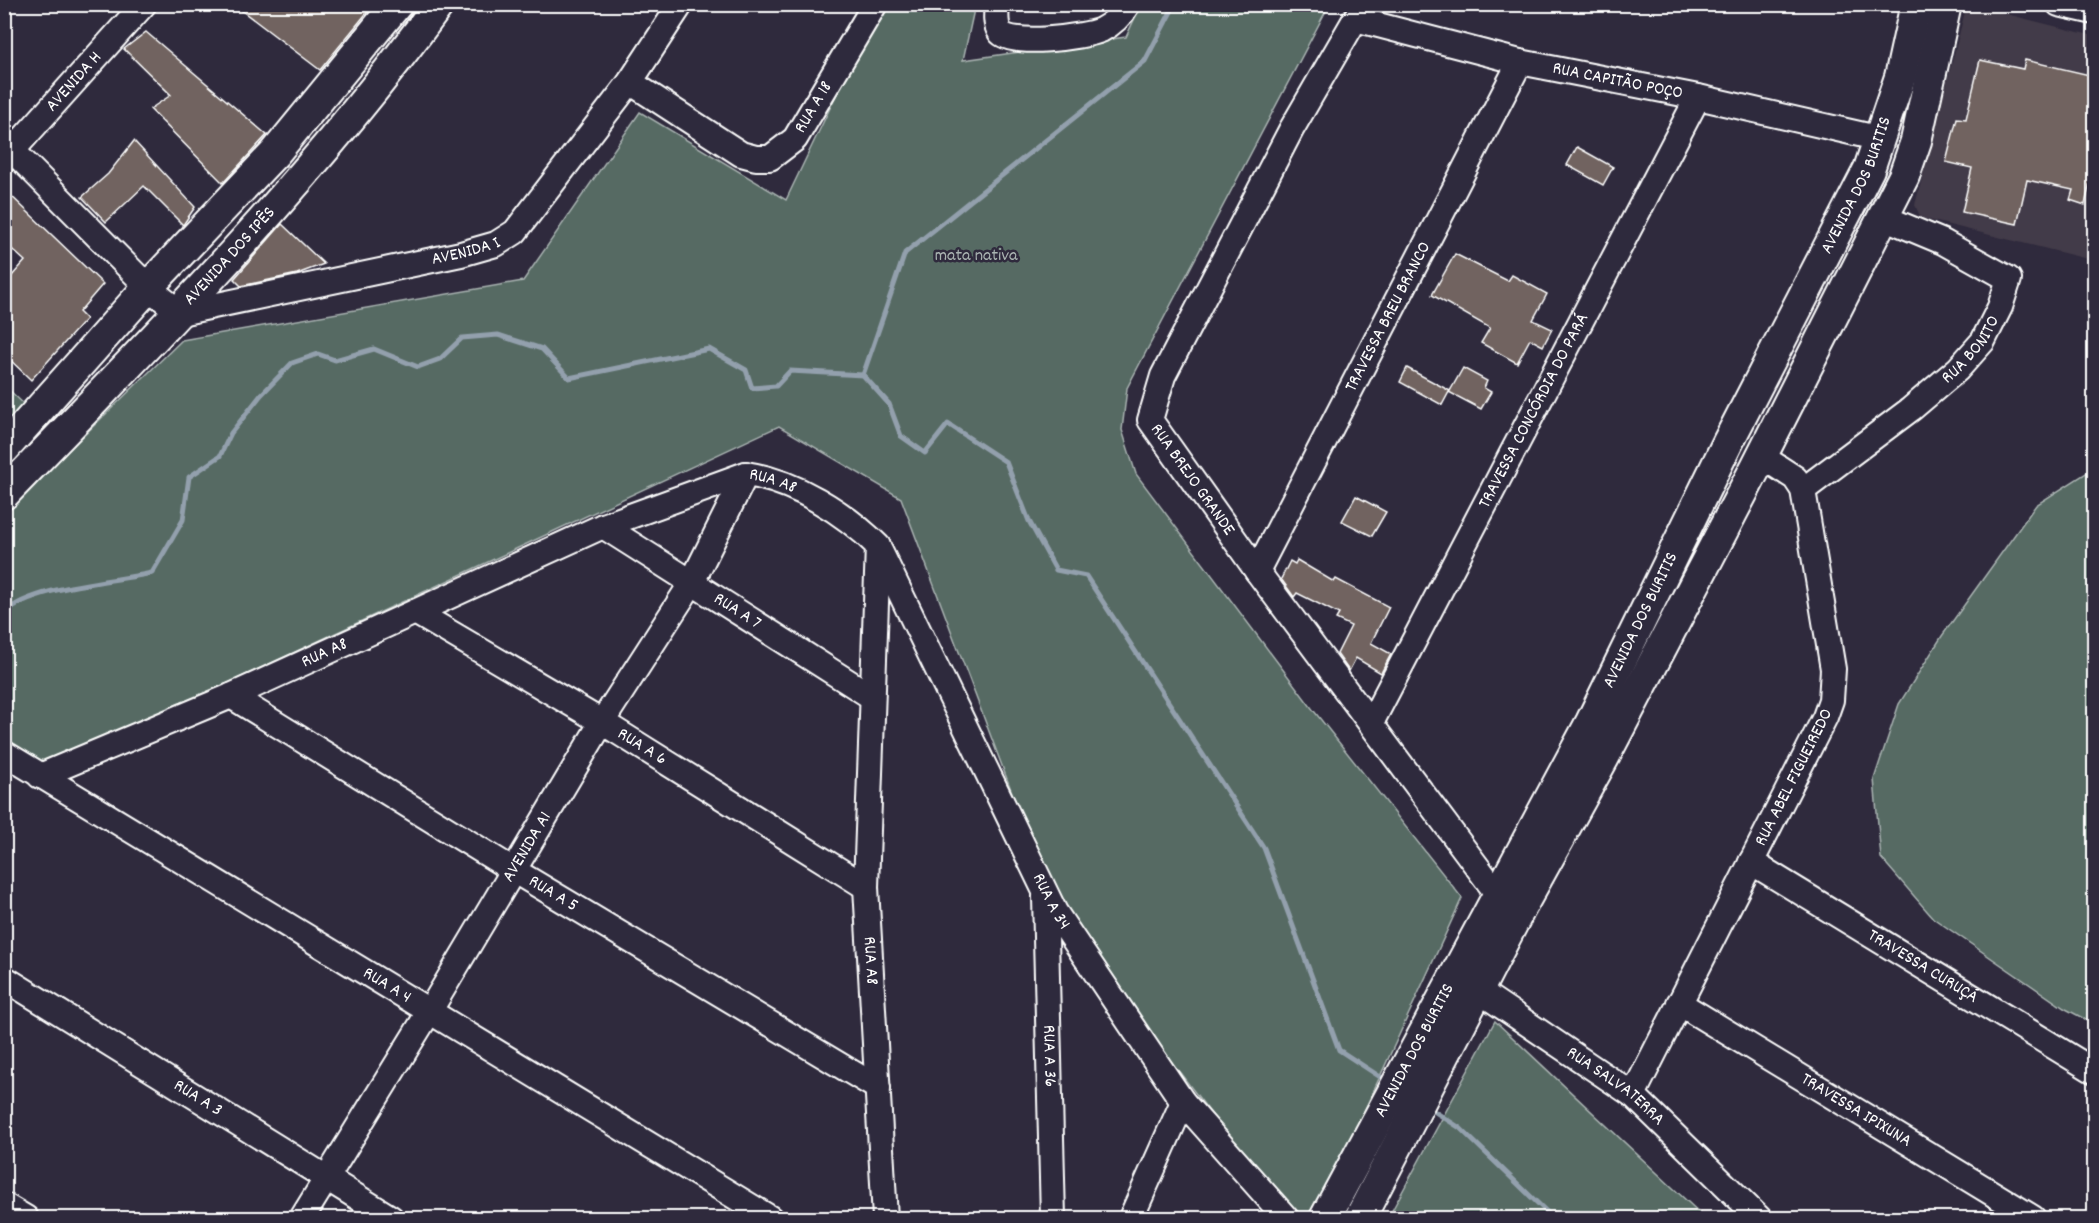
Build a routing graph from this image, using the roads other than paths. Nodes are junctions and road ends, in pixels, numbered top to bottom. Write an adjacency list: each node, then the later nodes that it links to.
1 (144, 4): 17 (street, AVENIDA H)
2 (398, 4): 19 (main road, AVENIDA DOS IPÊS)
3 (439, 4): 20 (main road, AVENIDA DOS IPÊS)
4 (681, 4): 14 (street, AVENIDA I)
5 (875, 4): 14 (street, RUA A 18)
6 (997, 4): 7 (street)
7 (1128, 4)
8 (1916, 4): 16 (main road, AVENIDA DOS BURITIS)
9 (1946, 4): 18 (main road, AVENIDA DOS BURITIS)
10 (2059, 4): 12 (street)
11 (1360, 12): 13 (street, RUA CAPITÃO POÇO); 28 (street, RUA BREJO GRANDE)
12 (2094, 12)
13 (1520, 62): 15 (street, RUA CAPITÃO POÇO); 28 (street, TRAVESSA BREU BRANCO)
14 (630, 82): 20 (street, AVENIDA I)
15 (1698, 97): 16 (street, RUA CAPITÃO POÇO); 34 (street, TRAVESSA CONCÓRDIA DO PARÁ)
16 (1881, 139): 41 (main road, AVENIDA DOS BURITIS)
17 (8, 151): 19 (street)
18 (1883, 217): 22 (main road, AVENIDA DOS BURITIS); 24 (street, RUA BONITO)
19 (148, 287): 20 (street); 21 (main road, AVENIDA DOS IPÊS)
20 (180, 313): 25 (main road, AVENIDA DOS IPÊS)
21 (4, 449)
22 (1761, 456): 24 (street); 41 (main road, AVENIDA DOS BURITIS)
23 (746, 474): 26 (street, RUA A8); 27 (street, RUA A8); 29 (street, AVENIDA A1)
24 (1803, 490): 37 (street, RUA ABEL FIGUEIREDO)
25 (4, 494)
26 (603, 525): 29 (street, RUA A 7); 30 (street, RUA A8)
27 (878, 546): 32 (street, RUA A8); 40 (street, RUA A 34)
28 (1257, 571): 34 (street, RUA BREJO GRANDE)
29 (691, 584): 32 (street, RUA A 7); 33 (street, AVENIDA A1)
30 (415, 612): 31 (street, RUA A8); 33 (street, RUA A 6)
31 (231, 696): 36 (street, RUA A8); 38 (street, RUA A 5)
32 (872, 697): 39 (street, RUA A8)
33 (602, 722): 38 (street, AVENIDA A1); 39 (street, RUA A 6)
34 (1371, 723): 41 (street, RUA BREJO GRANDE)
35 (4, 753): 36 (street, RUA A 4)
36 (40, 776): 45 (street, RUA A 4)
37 (1751, 862): 44 (street, RUA ABEL FIGUEIREDO); 46 (street, TRAVESSA CURUÇÁ)
38 (513, 870): 45 (street, AVENIDA A1); 47 (street, RUA A 5)
39 (866, 887): 47 (street, RUA A8)
40 (1045, 895): 49 (street, RUA A 34); 57 (street, RUA A 36)
41 (1510, 903): 43 (main road, AVENIDA DOS BURITIS)
42 (4, 978): 50 (street, RUA A 3)
43 (1468, 982): 48 (street, RUA SALVATERRA); 60 (main road, AVENIDA DOS BURITIS); 61 (main road, AVENIDA DOS BURITIS)
44 (1679, 1003): 48 (street, RUA ABEL FIGUEIREDO); 63 (street, TRAVESSA IPIXUNA)
45 (429, 1012): 50 (street, AVENIDA A1); 55 (street, RUA A 4)
46 (2094, 1071)
47 (878, 1088): 56 (street, RUA A8)
48 (1633, 1095): 62 (street, RUA SALVATERRA)
49 (1183, 1102): 58 (street); 59 (street, RUA A 34)
50 (326, 1179): 53 (street, AVENIDA A1); 54 (street, RUA A 3)
51 (4, 1205): 52 (street)
52 (26, 1218)
53 (302, 1218)
54 (391, 1218)
55 (770, 1218)
56 (885, 1218)
57 (1053, 1218)
58 (1131, 1218)
59 (1286, 1218)
60 (1326, 1218)
61 (1360, 1218)
62 (1759, 1218)
63 (2033, 1218)

